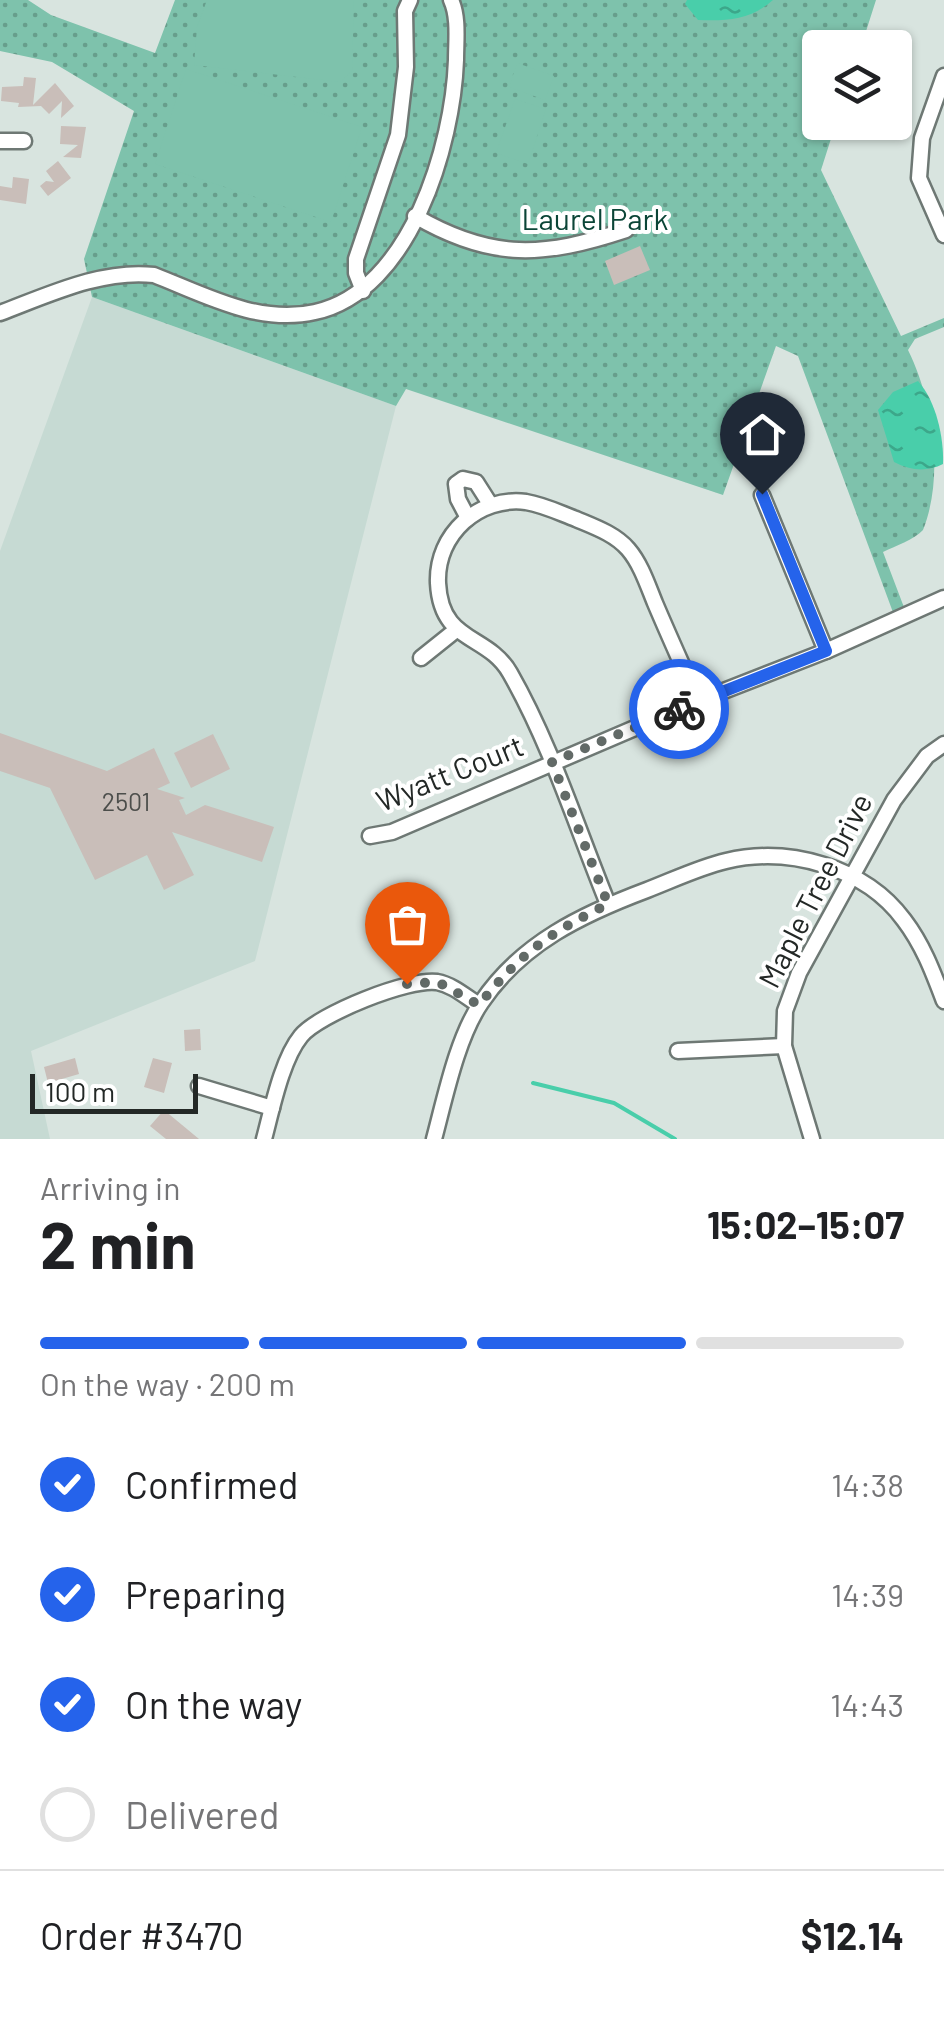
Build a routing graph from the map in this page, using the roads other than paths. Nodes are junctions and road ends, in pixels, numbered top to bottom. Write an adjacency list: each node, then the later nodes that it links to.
1 (410, 0): 9 (street)
2 (450, 0): 6 (street)
3 (944, 76): 8 (street)
4 (0, 141): 5 (street)
5 (24, 141)
6 (415, 216): 7 (street); 9 (street)
7 (626, 230)
8 (944, 234)
9 (363, 291): 10 (street)
10 (0, 313)
11 (762, 494): 16 (street)
12 (490, 504): 13 (street); 13 (street); 18 (street)
13 (468, 518): 15 (street)
14 (944, 598): 16 (street, Wyatt Court)
15 (456, 630): 17 (street); 20 (street)
16 (826, 651): 18 (street, Wyatt Court)
17 (421, 658)
18 (698, 701): 20 (street, Wyatt Court)
19 (944, 744): 22 (street, Maple Tree Drive)
20 (552, 762): 21 (street, Wyatt Court); 23 (street)
21 (370, 836)
22 (853, 876): 23 (street); 24 (street); 26 (street, Maple Tree Drive)
23 (608, 904): 25 (street)
24 (944, 1001)
25 (479, 1005): 29 (street); 31 (street)
26 (784, 1046): 27 (street); 32 (street, Maple Tree Drive)
27 (678, 1051)
28 (199, 1086): 29 (street)
29 (272, 1108): 30 (street)
30 (264, 1139)
31 (434, 1139)
32 (812, 1139)

